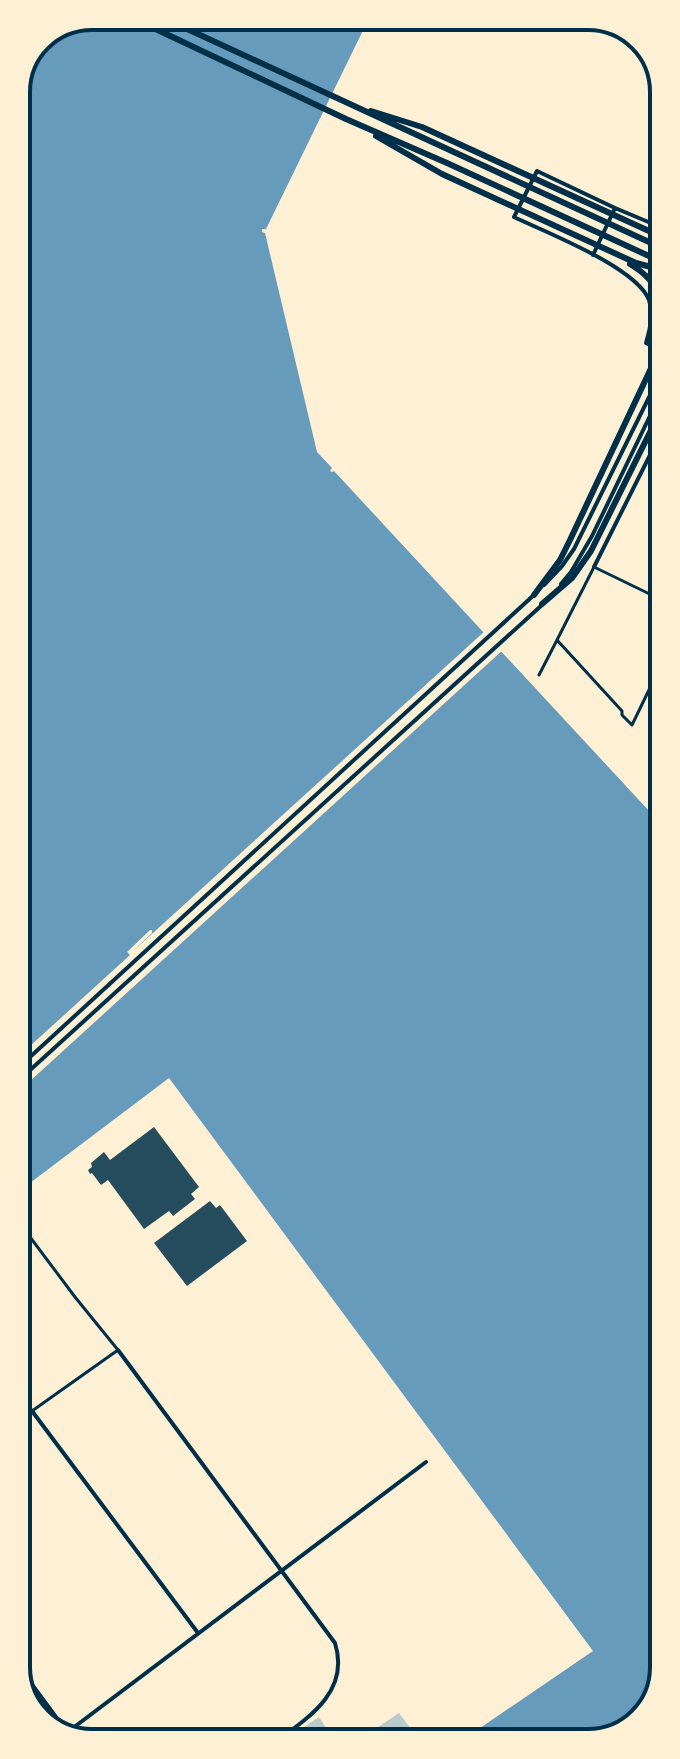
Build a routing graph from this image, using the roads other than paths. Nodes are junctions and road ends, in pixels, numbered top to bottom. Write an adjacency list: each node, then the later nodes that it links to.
1 (158, 30): 4 (highway)
2 (189, 30): 3 (highway)
3 (352, 105): 7 (highway); 9 (highway)
4 (346, 119): 8 (highway); 11 (highway)
5 (615, 208): 6 (street); 10 (street); 10 (street)
6 (650, 225)
7 (650, 227)
8 (581, 238): 12 (highway); 13 (highway)
9 (650, 242)
10 (593, 255): 14 (street)
11 (650, 256)
12 (650, 267)
13 (650, 280)
14 (650, 304)
15 (650, 326): 16 (street)
16 (650, 344)
17 (650, 364): 19 (highway)
18 (650, 373): 19 (highway)
19 (639, 395): 26 (highway)
20 (650, 395): 26 (street)
21 (650, 415): 27 (street)
22 (650, 432): 27 (highway)
23 (650, 455): 24 (street)
24 (594, 567): 25 (street); 28 (street)
25 (650, 594)
26 (534, 595): 31 (street)
27 (542, 604): 32 (street)
28 (557, 640): 29 (street); 30 (street)
29 (539, 675)
30 (650, 688)
31 (30, 1057)
32 (30, 1070)
33 (30, 1237): 34 (street)
34 (118, 1350): 36 (street); 38 (street)
35 (30, 1408): 36 (street)
36 (32, 1411): 39 (street)
37 (426, 1462): 38 (street)
38 (282, 1571): 39 (street); 43 (street)
39 (198, 1634): 42 (street)
40 (34, 1687): 41 (street)
41 (54, 1716)
42 (76, 1727)
43 (293, 1729)

